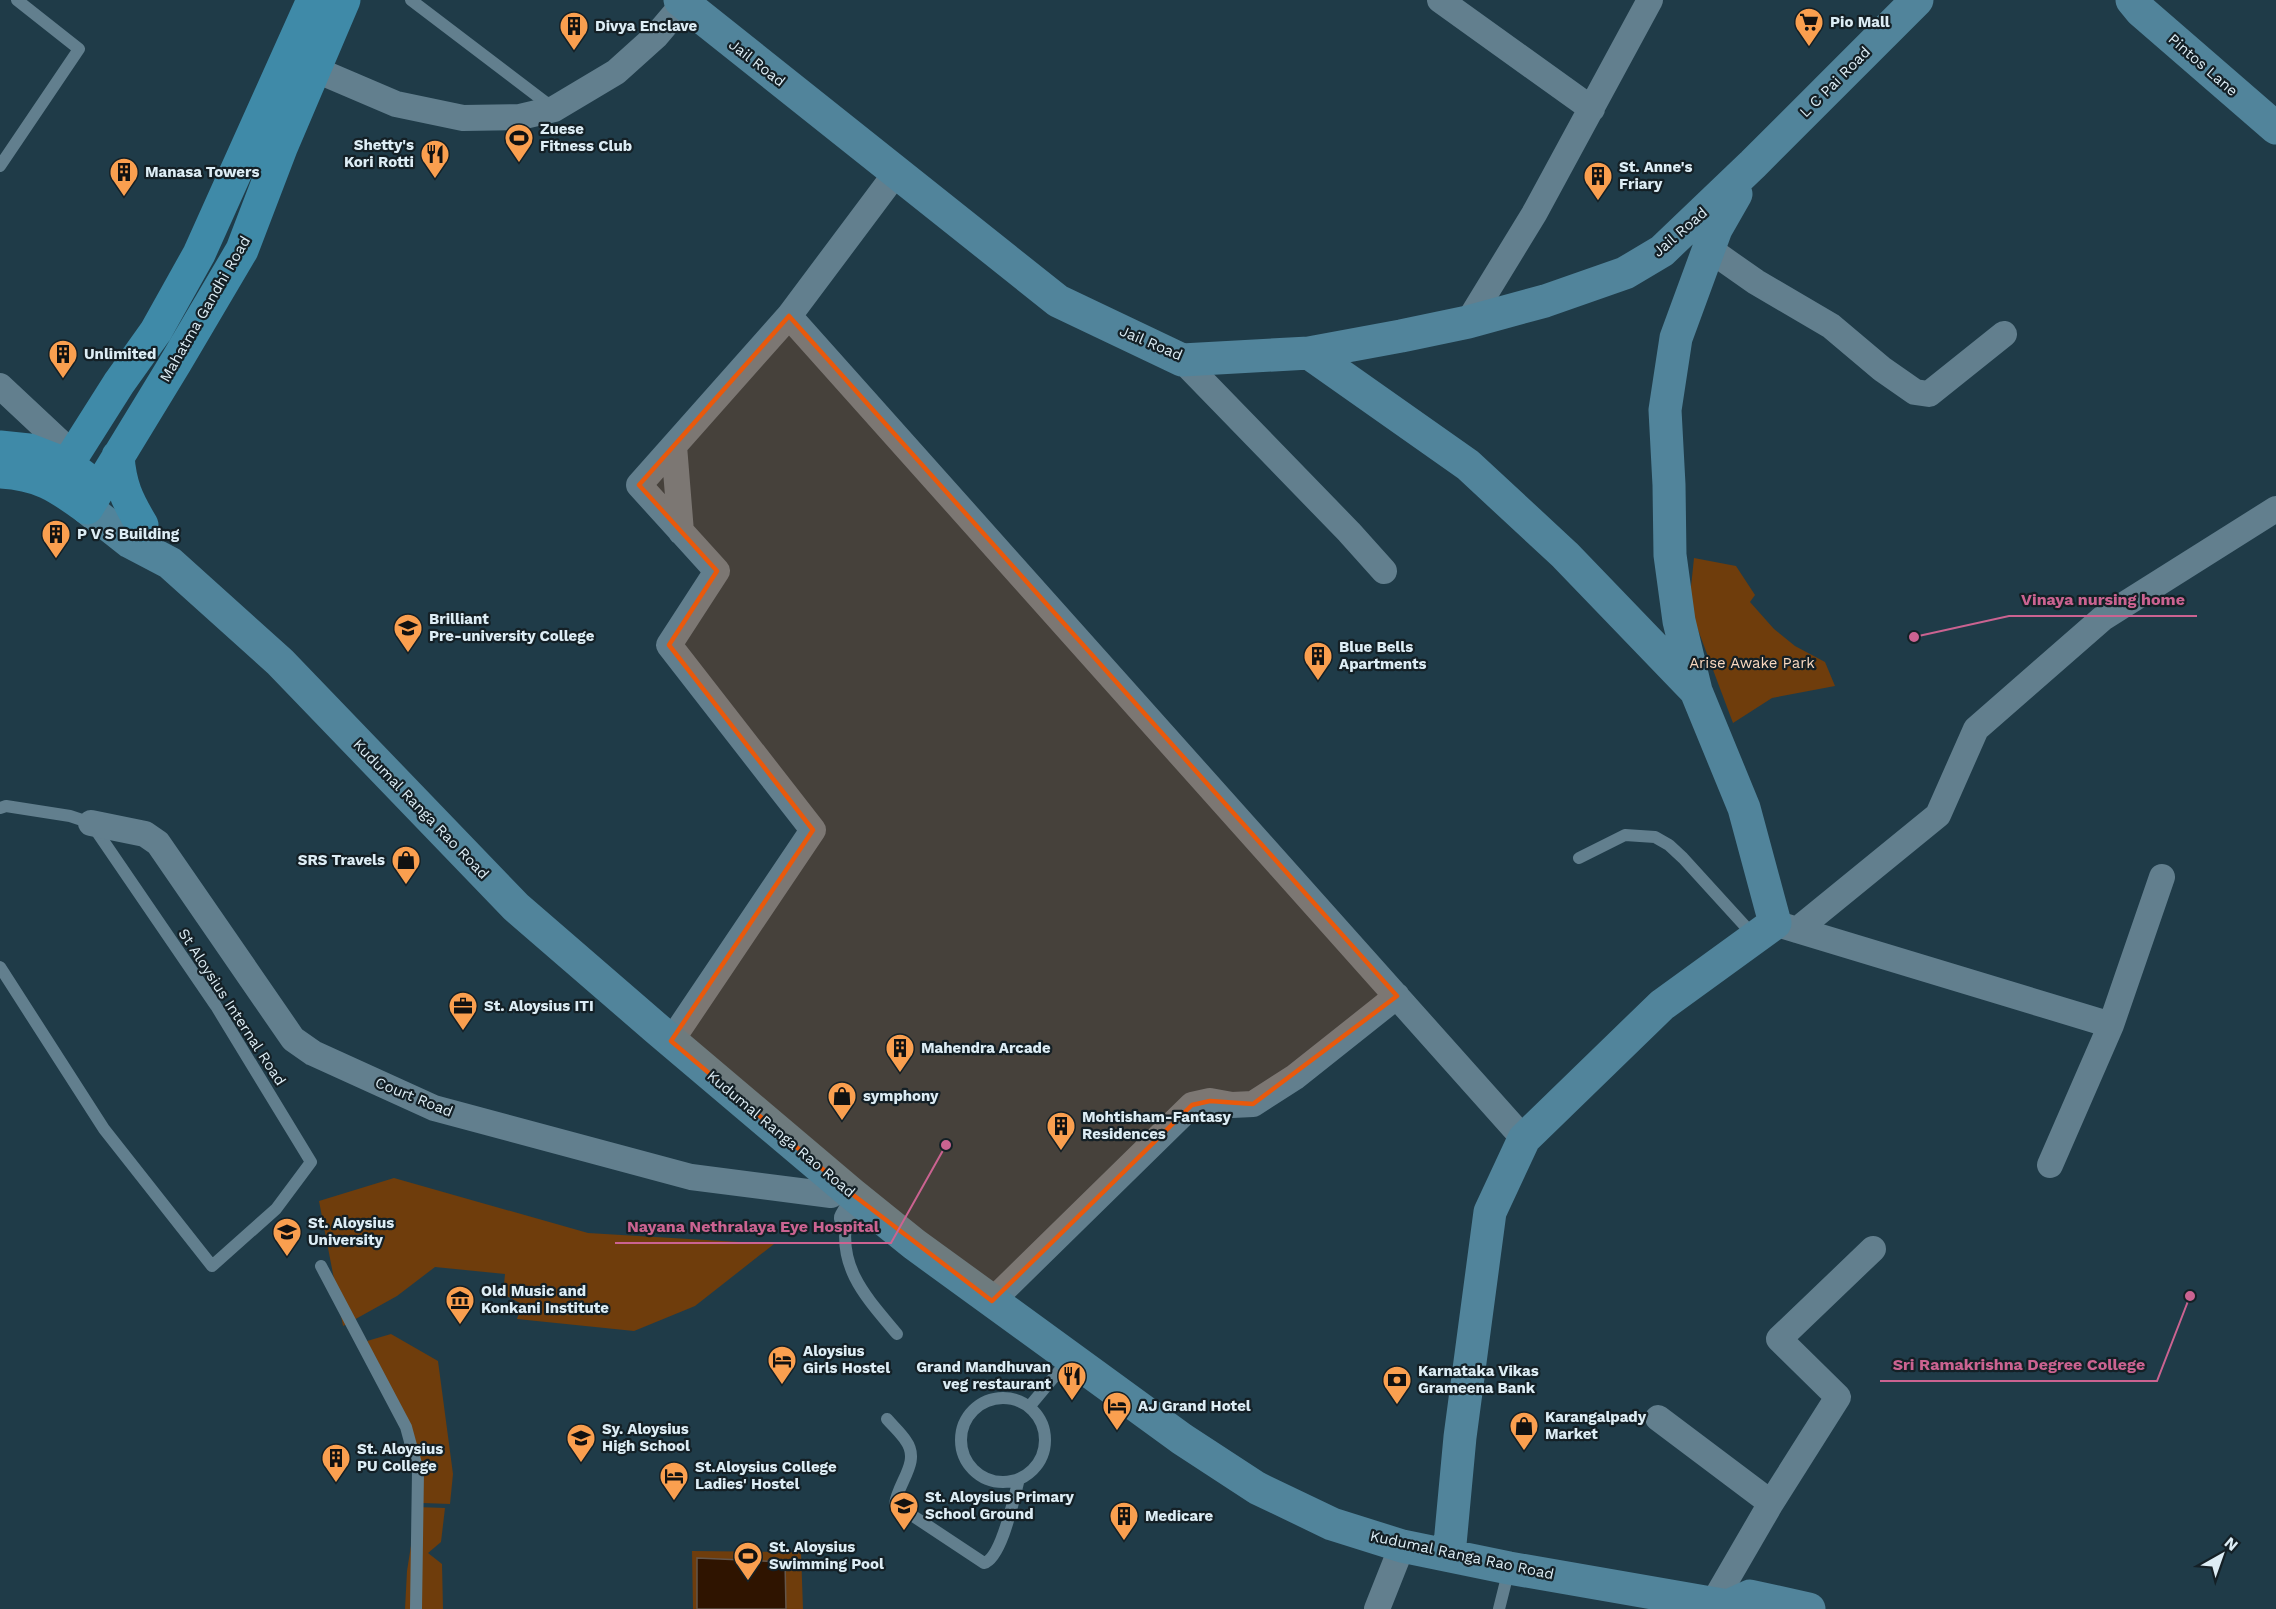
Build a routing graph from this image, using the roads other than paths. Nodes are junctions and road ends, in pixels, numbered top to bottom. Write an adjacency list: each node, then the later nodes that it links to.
1 (17, 0): 15 (lane)
2 (313, 0): 28 (main road)
3 (344, 0): 10 (main road, Mahatma Gandhi Road)
4 (411, 0): 11 (lane)
5 (1440, 0): 12 (street)
6 (1650, 0): 12 (street)
7 (1917, 0): 14 (street, L C Pai Road)
8 (2132, 0): 13 (street, Pintos Lane)
9 (682, 2): 11 (street); 16 (street, Jail Road)
10 (314, 69): 11 (street); 29 (main road, Mahatma Gandhi Road)
11 (554, 109)
12 (1592, 109): 19 (street)
13 (2276, 128)
14 (1753, 164): 17 (street); 19 (street, Jail Road)
15 (0, 166)
16 (896, 173): 18 (street); 23 (street, Jail Road)
17 (1709, 249): 20 (street); 37 (street)
18 (789, 316): 26 (street); 44 (street)
19 (1467, 322): 21 (street, Jail Road)
20 (2004, 334)
21 (1401, 336): 22 (street, Jail Road); 25 (street)
22 (1309, 353): 23 (street, Jail Road); 25 (street)
23 (1182, 360): 36 (street)
24 (0, 386): 28 (street)
25 (1388, 410): 37 (street)
26 (674, 446): 34 (street); 34 (street)
27 (0, 447): 28 (main road)
28 (67, 451): 30 (main road); 31 (main road)
29 (118, 456): 31 (main road, Mahatma Gandhi Road); 33 (main road)
30 (0, 472)
31 (94, 499): 33 (street); 35 (street, Kudumal Ranga Rao Road)
32 (2276, 509): 42 (street)
33 (142, 525): 35 (street)
34 (681, 532): 46 (street)
35 (170, 563): 46 (street, Kudumal Ranga Rao Road)
36 (1384, 570)
37 (1696, 691): 42 (street)
38 (0, 808): 39 (lane)
39 (92, 823): 43 (lane, St Aloysius Internal Road); 49 (street, Court Road)
40 (1579, 858): 42 (lane)
41 (2162, 877): 45 (street)
42 (1776, 930): 45 (street); 47 (street)
43 (0, 967)
44 (1397, 996): 47 (street); 52 (street)
45 (2111, 1025): 48 (street)
46 (670, 1041): 49 (street, Kudumal Ranga Rao Road)
47 (1524, 1139): 61 (street)
48 (2050, 1165)
49 (849, 1201): 52 (street, Kudumal Ranga Rao Road); 53 (lane)
50 (1873, 1249): 59 (street)
51 (321, 1266): 65 (lane)
52 (992, 1301): 54 (street, Kudumal Ranga Rao Road)
53 (897, 1334)
54 (1070, 1359): 55 (lane); 60 (street, Kudumal Ranga Rao Road)
55 (1029, 1407): 58 (lane); 58 (lane)
56 (1658, 1418): 59 (street)
57 (887, 1419): 58 (lane)
58 (1019, 1479)
59 (1772, 1503): 63 (street)
60 (1402, 1546): 61 (street, Kudumal Ranga Rao Road); 66 (street)
61 (1449, 1555): 62 (street, Kudumal Ranga Rao Road)
62 (1509, 1568): 63 (street, Kudumal Ranga Rao Road); 67 (lane)
63 (1731, 1604): 64 (street, Kudumal Ranga Rao Road)
64 (1802, 1608)
65 (416, 1609)
66 (1377, 1609)
67 (1499, 1609)

